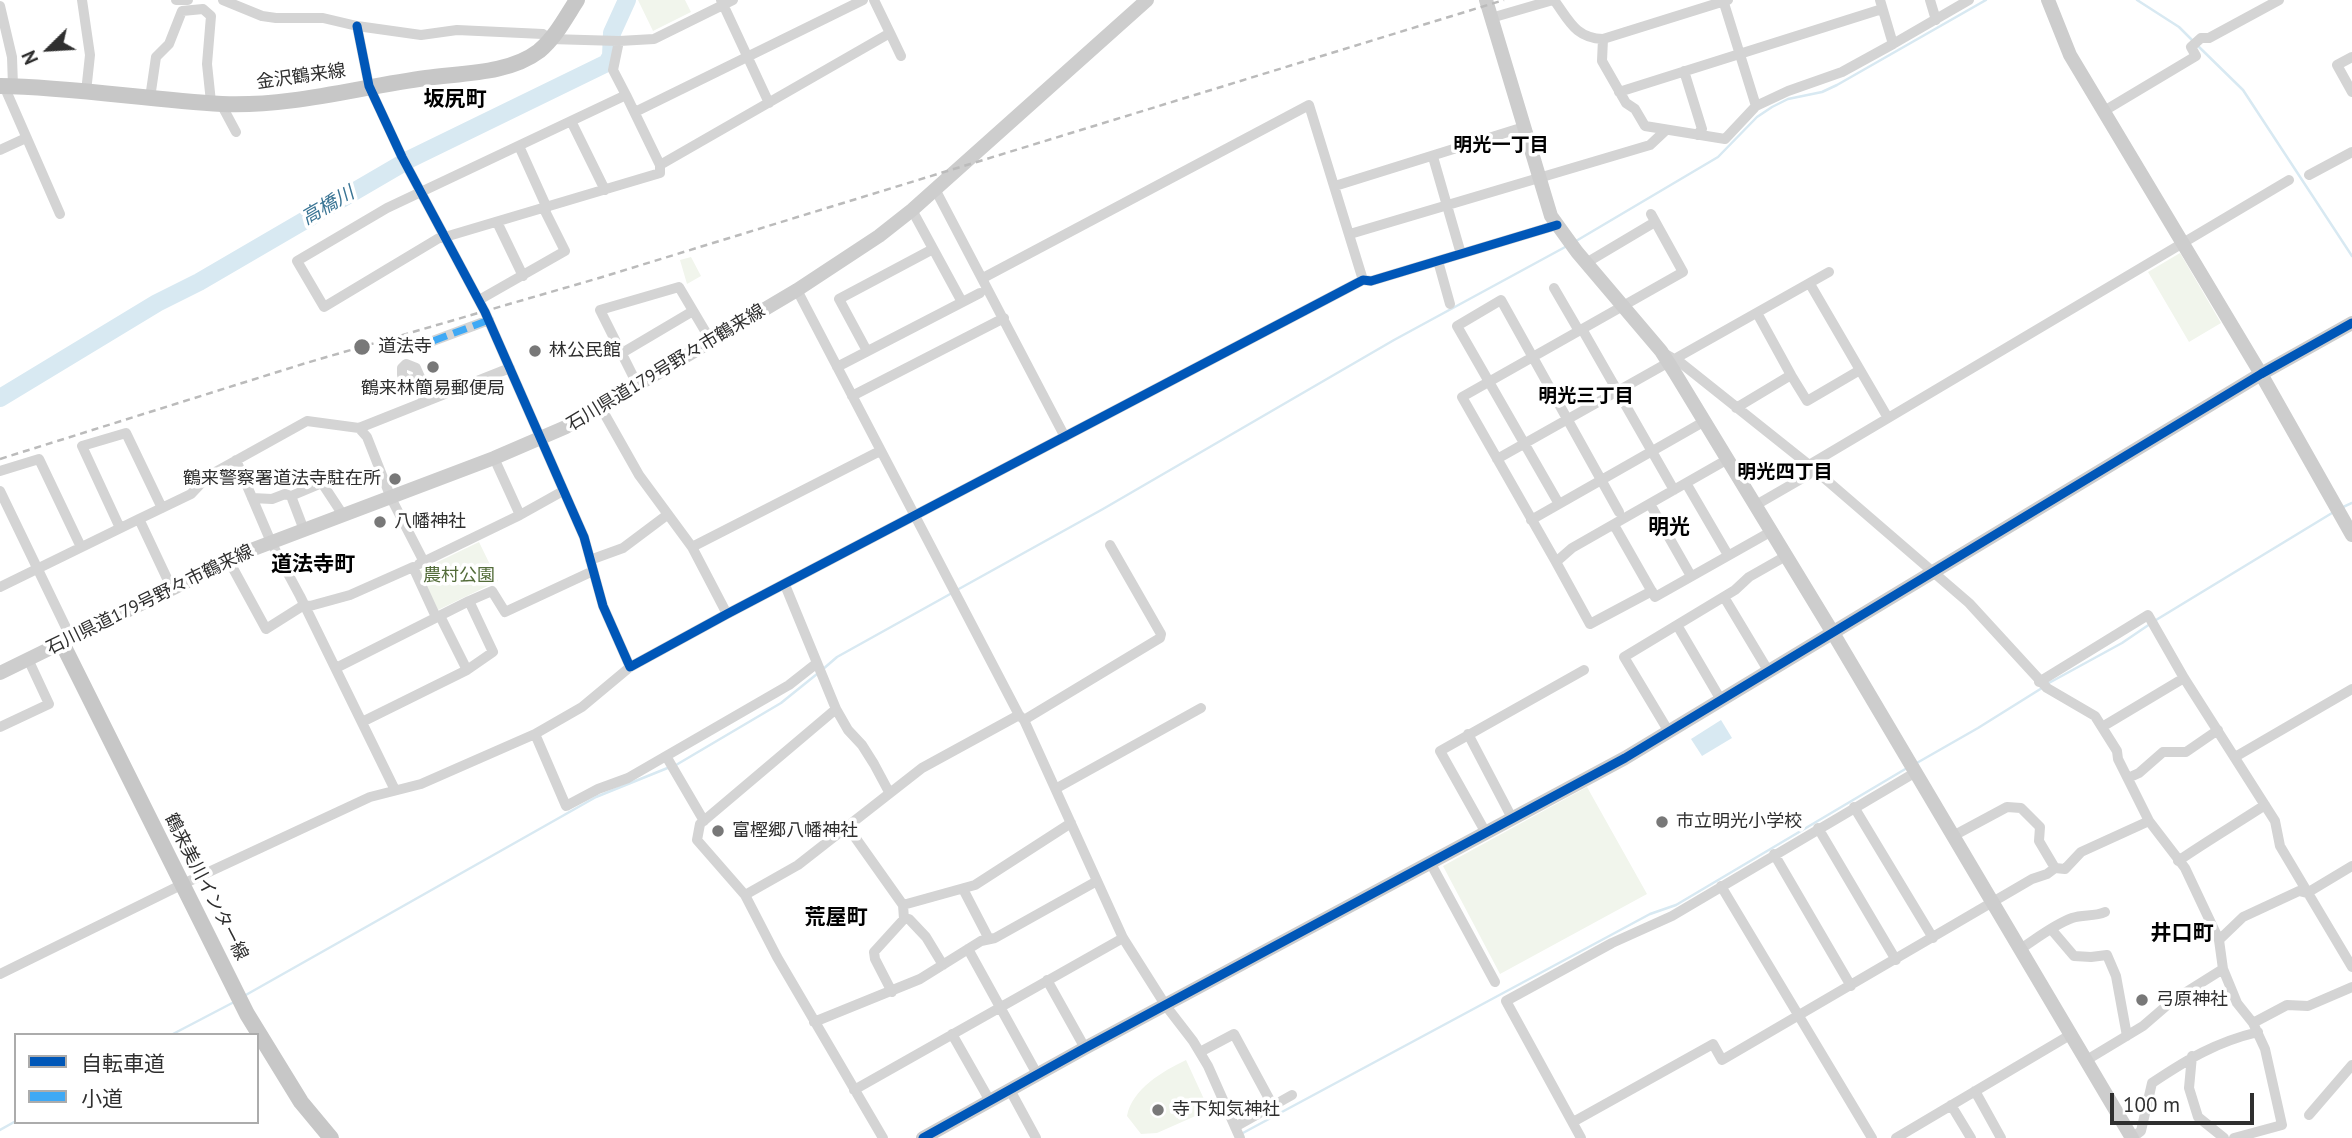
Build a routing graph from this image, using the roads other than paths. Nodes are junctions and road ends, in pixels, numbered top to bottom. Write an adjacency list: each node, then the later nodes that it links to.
1 (82, 0): 34 (street)
2 (176, 0): 3 (street)
3 (188, 0)
4 (223, 0): 21 (street)
5 (577, 0): 23 (main road, 金沢鶴来線)
6 (863, 0): 28 (street)
7 (874, 0): 22 (street)
8 (1147, 0): 59 (street, 石川県道179号野々市鶴来線)
9 (1486, 0): 19 (street)
10 (1553, 0): 19 (street); 24 (street)
11 (1725, 0): 24 (street); 27 (street)
12 (1930, 0): 20 (street)
13 (1969, 0): 20 (street)
14 (2048, 0): 42 (street)
15 (2279, 0): 42 (street)
16 (726, 2): 25 (street); 28 (street)
17 (1881, 5): 26 (street); 27 (street)
18 (0, 6): 32 (street)
19 (1491, 18): 45 (street)
20 (1936, 20): 26 (street)
21 (357, 26): 23 (street); 33 (street)
22 (890, 33): 29 (street); 40 (street)
23 (550, 39): 25 (street); 33 (main road, 金沢鶴来線)
24 (1603, 39): 35 (street)
25 (614, 41): 37 (street)
26 (1893, 44): 41 (street)
27 (1740, 53): 31 (street); 41 (street)
28 (747, 56): 40 (street); 43 (street)
29 (901, 56)
30 (2352, 57): 36 (street)
31 (1684, 71): 35 (street); 48 (street)
32 (5, 86): 34 (main road, 金沢鶴来線); 49 (street)
33 (369, 86): 39 (main road, 金沢鶴来線); 61 (street)
34 (86, 92): 38 (main road, 金沢鶴来線)
35 (1619, 92): 46 (street)
36 (2352, 92)
37 (626, 95): 43 (street); 44 (street)
38 (150, 97): 39 (main road, 金沢鶴来線); 39 (street)
39 (216, 103): 47 (street)
40 (769, 103): 54 (street)
41 (1756, 106): 48 (street)
42 (2104, 111): 70 (street)
43 (635, 112): 54 (street)
44 (571, 121): 50 (street); 60 (street)
45 (1524, 127): 53 (street); 56 (street)
46 (1666, 130): 48 (street); 56 (street)
47 (236, 132)
48 (1697, 135)
49 (26, 138): 51 (street); 65 (street)
50 (519, 146): 61 (street); 63 (street)
51 (0, 150)
52 (2352, 152): 55 (street)
53 (1433, 157): 58 (street); 62 (street)
54 (660, 165): 60 (street)
55 (2309, 175)
56 (1540, 178): 62 (street); 67 (street)
57 (2289, 180): 70 (street)
58 (1335, 186): 68 (street); 77 (street)
59 (935, 189): 64 (street, 石川県道179号野々市鶴来線); 77 (street)
60 (605, 190): 63 (street)
61 (421, 191): 69 (street); 69 (street)
62 (1447, 204): 68 (street); 72 (street)
63 (545, 208): 66 (street); 76 (street)
64 (912, 209): 71 (street); 81 (street, 石川県道179号野々市鶴来線)
65 (60, 214)
66 (497, 222): 69 (street); 76 (street)
67 (1557, 225): 72 (street); 74 (street)
68 (1350, 234): 78 (street)
69 (444, 236): 83 (street)
70 (2183, 242): 103 (street); 110 (street)
71 (933, 249): 84 (street); 95 (street)
72 (1461, 254): 73 (street)
73 (1438, 261): 78 (street); 85 (street)
74 (1586, 263): 86 (street); 86 (street)
75 (1829, 272): 79 (street)
76 (523, 276): 83 (street)
77 (983, 278): 89 (street)
78 (1363, 280): 114 (street)
79 (1810, 284): 88 (street); 101 (street)
80 (1554, 288): 92 (street)
81 (797, 290): 93 (street, 石川県道179号野々市鶴来線); 99 (street)
82 (980, 293): 84 (street)
83 (479, 300): 90 (street)
84 (962, 302): 95 (street)
85 (1450, 304)
86 (1621, 307): 92 (street); 98 (street)
87 (693, 310): 93 (street); 96 (street); 96 (street)
88 (1757, 313): 98 (street); 102 (street)
89 (1004, 318): 107 (street); 114 (street)
90 (489, 320): 94 (street); 100 (street)
91 (2352, 324): 103 (street)
92 (1580, 330): 97 (street); 106 (street)
93 (711, 341): 105 (street, 石川県道179号野々市鶴来線)
94 (414, 348)
95 (867, 351): 99 (street)
96 (622, 353): 105 (street)
97 (1533, 357): 104 (street); 104 (street); 111 (street)
98 (1667, 357): 106 (street); 109 (street); 112 (street)
99 (837, 367): 107 (street)
100 (510, 368): 113 (street); 115 (street)
101 (1860, 370): 102 (street); 110 (street)
102 (1791, 374): 109 (street)
103 (2261, 374): 148 (street); 161 (street)
104 (1489, 382): 116 (street); 120 (street)
105 (637, 384): 108 (street, 石川県道179号野々市鶴来線)
106 (1618, 390): 111 (street); 118 (street)
107 (852, 396): 117 (street)
108 (600, 406): 115 (street, 石川県道179号野々市鶴来線); 140 (street)
109 (1736, 408): 123 (street)
110 (1888, 418): 123 (street)
111 (1567, 419): 116 (street); 125 (street)
112 (1705, 421): 118 (street); 121 (street)
113 (359, 428): 122 (street); 132 (street)
114 (1066, 437): 141 (street)
115 (541, 439): 119 (street, 石川県道179号野々市鶴来線); 129 (street)
116 (1524, 443): 120 (street); 133 (street)
117 (880, 451): 141 (street); 152 (street)
118 (1652, 452): 125 (street); 127 (street)
119 (494, 458): 132 (street, 石川県道179号野々市鶴来線); 139 (street)
120 (1497, 459): 143 (street)
121 (1728, 459): 126 (street); 135 (street)
122 (236, 460): 131 (street); 136 (street)
123 (1808, 470): 135 (street); 161 (street)
124 (0, 471): 151 (street)
125 (1602, 481): 133 (street); 137 (street)
126 (1686, 483): 127 (street); 153 (street)
127 (1674, 490): 134 (street)
128 (0, 491): 160 (street)
129 (563, 491): 139 (street); 158 (street)
130 (291, 496): 131 (street); 138 (street); 146 (street)
131 (252, 498): 149 (street)
132 (391, 498): 138 (street, 石川県道179号野々市鶴来線); 156 (street)
133 (1559, 504): 143 (street)
134 (1650, 504): 144 (street); 162 (street)
135 (1756, 505): 147 (street)
136 (162, 508): 142 (street); 145 (street)
137 (1619, 512)
138 (343, 515): 146 (street, 石川県道179号野々市鶴来線)
139 (520, 515): 156 (street)
140 (667, 515): 152 (street); 158 (street)
141 (915, 515): 163 (street); 189 (street)
142 (139, 519): 145 (street); 165 (street)
143 (1531, 520): 157 (street)
144 (1614, 525): 157 (street); 166 (street)
145 (120, 528): 151 (street)
146 (304, 530): 149 (street, 石川県道179号野々市鶴来線)
147 (1772, 531): 153 (street); 154 (street)
148 (2352, 535)
149 (271, 542): 155 (street, 石川県道179号野々市鶴来線); 169 (street)
150 (1110, 545): 189 (street)
151 (81, 547): 160 (street)
152 (692, 547): 170 (street)
153 (1728, 555): 162 (street)
154 (1786, 556): 167 (street); 173 (street)
155 (229, 561): 165 (street, 石川県道179号野々市鶴来線); 169 (street)
156 (424, 562): 159 (street)
157 (1556, 562): 166 (street)
158 (591, 565): 168 (street); 176 (street)
159 (413, 567): 169 (street); 171 (street)
160 (38, 568): 164 (street); 174 (street)
161 (1933, 571): 173 (street); 184 (street)
162 (1691, 576): 166 (street)
163 (785, 585): 170 (street); 178 (street)
164 (0, 587)
165 (172, 589): 174 (street, 石川県道179号野々市鶴来線)
166 (1652, 591)
167 (1724, 597): 172 (street); 181 (street)
168 (469, 601): 171 (street); 179 (street)
169 (304, 605): 177 (street)
170 (727, 614): 176 (street)
171 (438, 617): 177 (street); 179 (street)
172 (1677, 625): 186 (street); 194 (street)
173 (1833, 633): 181 (street); 199 (street)
174 (67, 641): 175 (street, 石川県道179号野々市鶴来線); 220 (main road, 鶴来美川インター線)
175 (28, 659): 182 (street, 石川県道179号野々市鶴来線); 191 (street)
176 (630, 667): 195 (street)
177 (336, 668): 190 (street)
178 (819, 668): 188 (street); 197 (street)
179 (467, 670): 190 (street)
180 (1584, 670): 196 (street)
181 (1769, 672): 186 (street)
182 (0, 673)
183 (2184, 678): 184 (street); 192 (street); 193 (street)
184 (2043, 685): 192 (street)
185 (2352, 689): 198 (street)
186 (1721, 700): 194 (street)
187 (1201, 708): 201 (street)
188 (836, 709): 203 (street); 207 (street)
189 (1022, 717): 201 (street); 203 (street)
190 (362, 722): 202 (street)
191 (0, 727)
192 (2102, 727): 200 (street)
193 (2218, 730): 198 (street); 200 (street)
194 (1669, 732): 206 (street)
195 (535, 734): 197 (street); 202 (street)
196 (1468, 734): 206 (street); 212 (street)
197 (667, 756): 207 (street)
198 (2235, 757): 204 (street)
199 (1913, 768): 205 (street); 213 (street)
200 (2128, 778): 208 (street)
201 (1057, 788): 209 (street)
202 (395, 790): 220 (street)
203 (889, 792): 210 (street)
204 (2265, 805): 215 (street); 223 (street)
205 (1854, 807): 211 (street); 231 (street)
206 (1512, 818): 212 (street)
207 (704, 821): 224 (street)
208 (2149, 821): 215 (street); 218 (street)
209 (1071, 823): 219 (street); 222 (street)
210 (847, 826): 224 (street); 226 (street)
211 (1818, 828): 214 (street); 236 (street)
212 (1486, 833): 216 (street)
213 (1953, 836): 218 (street); 225 (street)
214 (1774, 854): 221 (street); 243 (street)
215 (2178, 861): 233 (street)
216 (1431, 864): 242 (street); 246 (street)
217 (2352, 866): 223 (street)
218 (2055, 868): 225 (street)
219 (1097, 881): 230 (street); 232 (street)
220 (183, 884): 240 (street); 270 (main road, 鶴来美川インター線)
221 (1721, 886): 248 (street); 268 (street)
222 (963, 888): 226 (street); 232 (street)
223 (2307, 893): 233 (street); 238 (street)
224 (745, 895): 249 (street)
225 (1992, 902): 231 (street); 235 (street)
226 (903, 905): 228 (street)
227 (2105, 912): 229 (street)
228 (904, 919): 237 (street); 245 (street)
229 (2051, 929): 235 (street); 253 (street)
230 (1123, 937): 241 (street); 246 (street)
231 (1933, 938): 236 (street)
232 (989, 939): 234 (street)
233 (2220, 940): 239 (street)
234 (968, 949): 237 (street); 247 (street)
235 (2019, 950): 252 (street)
236 (1896, 960): 243 (street)
237 (943, 965): 245 (street)
238 (2352, 967)
239 (2223, 969): 250 (street); 253 (street)
240 (0, 974)
241 (1047, 980): 247 (street); 254 (street)
242 (1495, 982)
243 (1851, 986): 248 (street)
244 (2352, 987): 250 (street)
245 (892, 992): 249 (street)
246 (1166, 1006): 254 (street); 255 (street)
247 (999, 1007): 251 (street); 259 (street)
248 (1799, 1016): 268 (street); 276 (street)
249 (814, 1022): 260 (street)
250 (2255, 1027): 256 (street); 282 (street)
251 (952, 1034): 260 (street); 264 (street)
252 (2070, 1035): 257 (street); 262 (street)
253 (2127, 1036): 257 (street)
254 (1085, 1048): 259 (street)
255 (1200, 1052): 266 (street); 269 (street)
256 (2192, 1056): 280 (street); 281 (street)
257 (2085, 1061): 280 (street)
258 (2352, 1065): 267 (street)
259 (1037, 1074): 261 (street)
260 (854, 1090): 271 (street)
261 (1010, 1090): 264 (street); 273 (street)
262 (1975, 1091): 265 (street); 279 (street)
263 (1292, 1095): 266 (street)
264 (990, 1101): 272 (street)
265 (1951, 1105): 277 (street); 278 (street)
266 (1273, 1106): 269 (street)
267 (2309, 1115)
268 (1573, 1122): 275 (street)
269 (1236, 1127): 274 (street)
270 (331, 1138)
271 (883, 1138)
272 (923, 1138)
273 (1037, 1138)
274 (1240, 1138)
275 (1581, 1138)
276 (1872, 1138)
277 (1896, 1138)
278 (1971, 1138)
279 (2001, 1138)
280 (2132, 1138)
281 (2224, 1138)
282 (2234, 1138)

